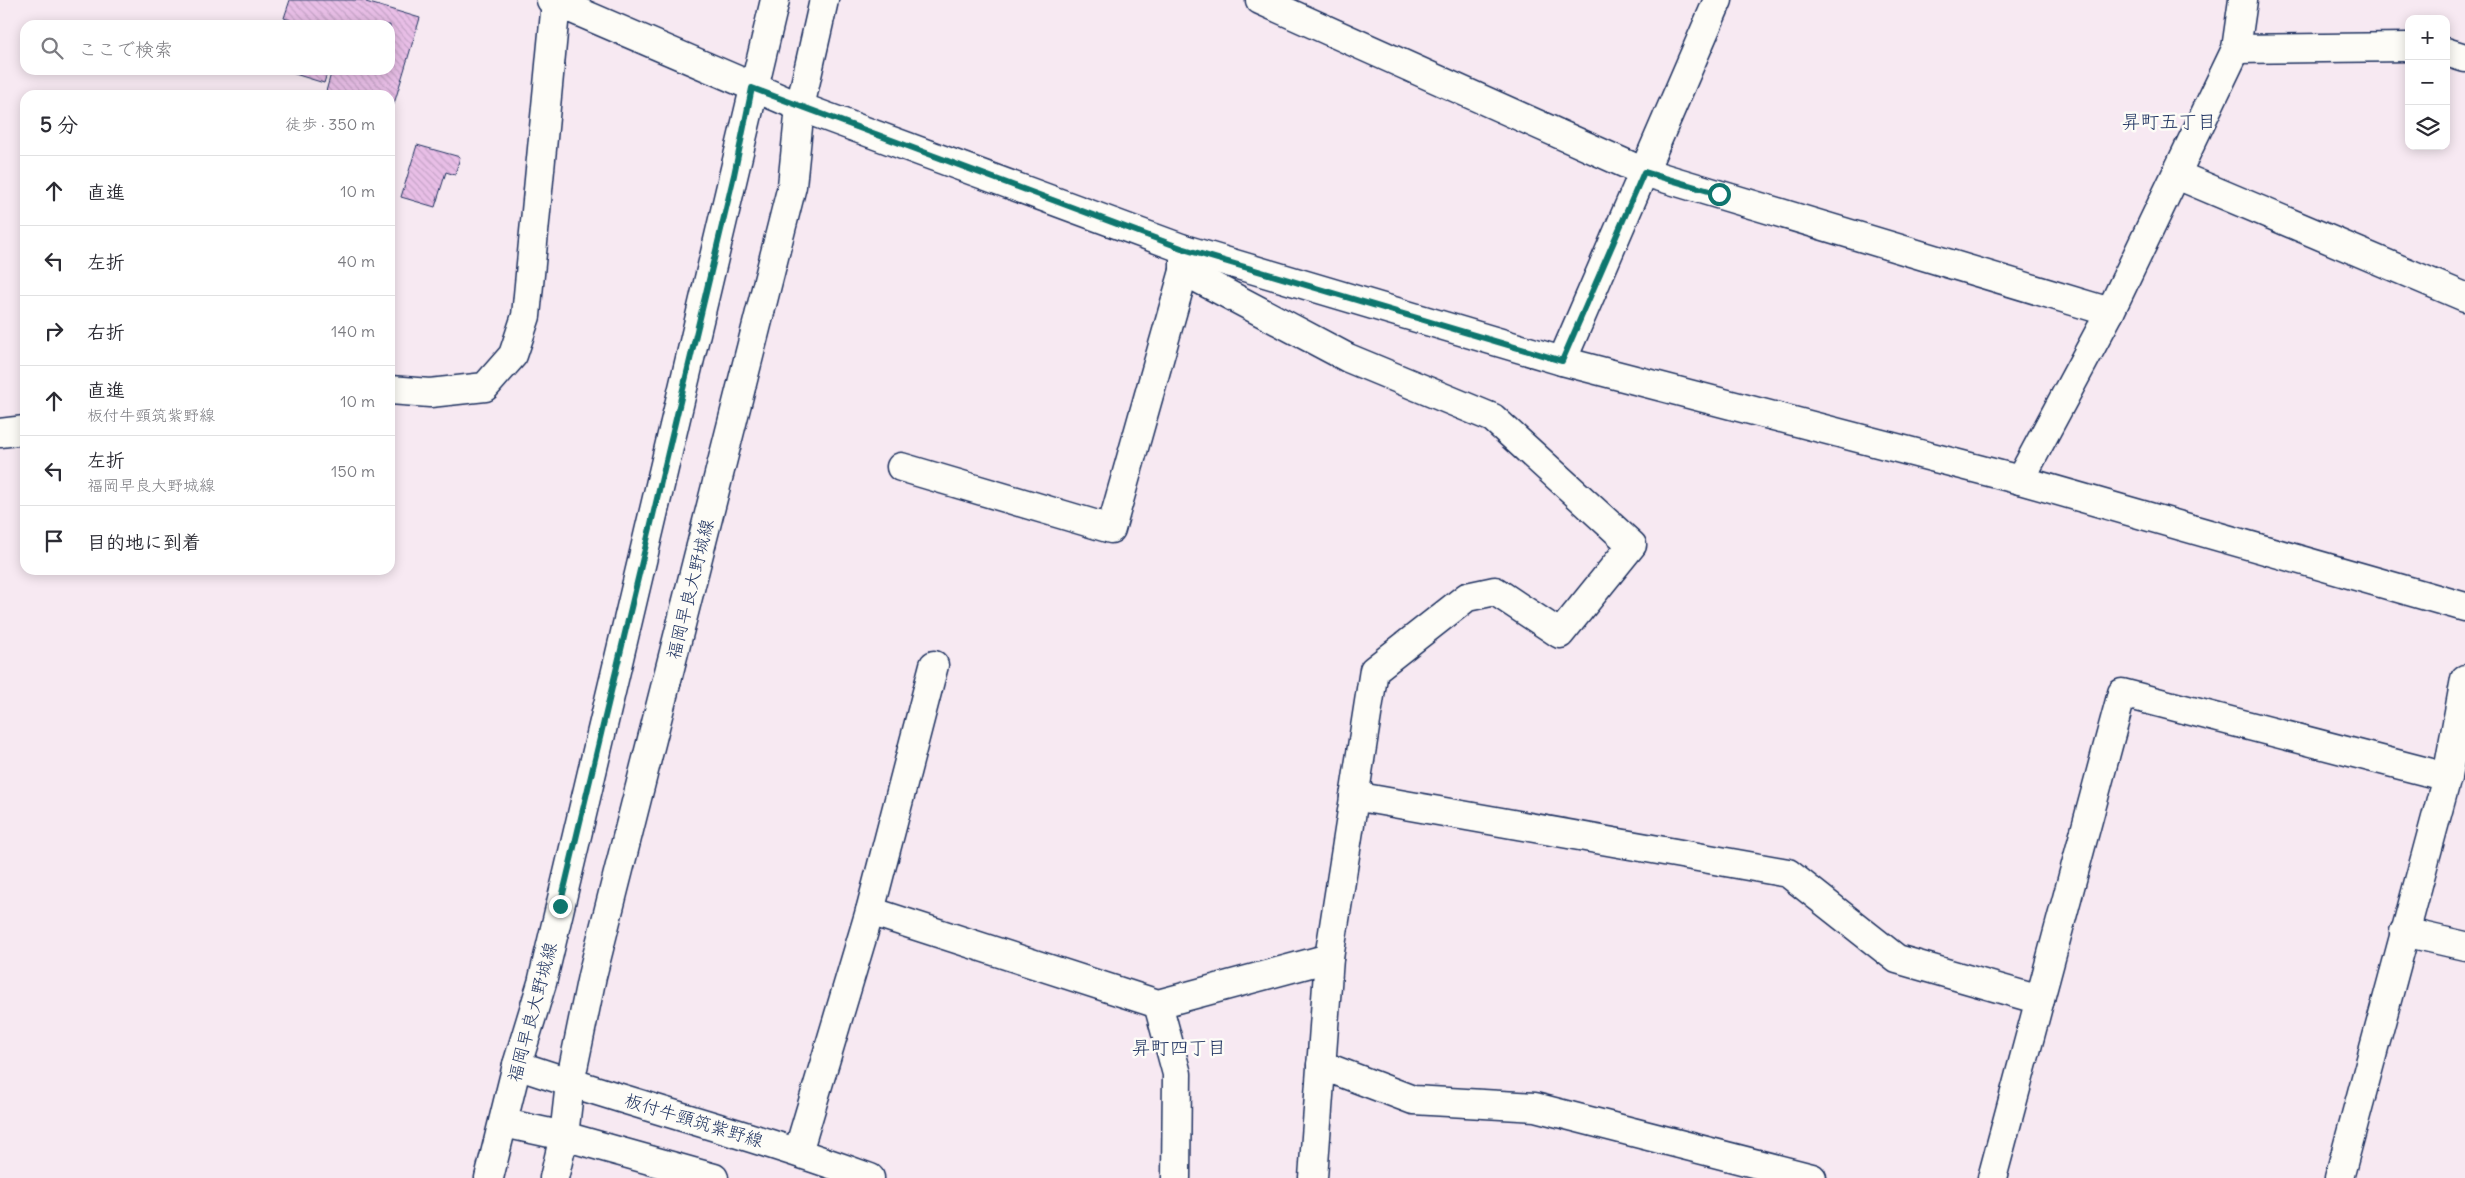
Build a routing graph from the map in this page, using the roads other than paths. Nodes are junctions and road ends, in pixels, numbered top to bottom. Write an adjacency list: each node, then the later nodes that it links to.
1 (775, 0): 11 (street, 福岡早良大野城線)
2 (824, 0): 12 (street, 福岡早良大野城線)
3 (1260, 0): 13 (street)
4 (1718, 0): 13 (street)
5 (2243, 0): 8 (street)
6 (553, 1): 11 (street); 19 (street)
7 (2405, 47): 8 (street)
8 (2236, 49): 14 (street)
9 (2450, 53): 10 (street)
10 (2465, 58)
11 (752, 88): 12 (street); 35 (street, 福岡早良大野城線)
12 (800, 107): 15 (street); 37 (street, 福岡早良大野城線)
13 (1644, 172): 17 (street); 18 (street)
14 (2177, 175): 16 (street); 17 (street)
15 (1184, 260): 18 (street); 22 (street); 28 (street)
16 (2465, 297)
17 (2110, 312): 23 (street)
18 (1562, 361): 23 (street)
19 (395, 390)
20 (20, 431): 21 (street)
21 (0, 433)
22 (901, 467)
23 (2020, 480): 24 (street)
24 (2465, 607)
25 (934, 665): 29 (street)
26 (2465, 679): 27 (street)
27 (2447, 777): 30 (street); 33 (street)
28 (1354, 796): 32 (street); 33 (street)
29 (870, 911): 34 (street); 40 (street)
30 (2404, 932): 31 (street); 49 (street)
31 (2465, 946)
32 (1328, 958): 34 (street); 36 (street)
33 (2040, 1000): 48 (street)
34 (1158, 1004): 45 (street)
35 (517, 1065): 37 (street, 板付牛頸筑紫野線); 38 (street, 福岡早良大野城線)
36 (1321, 1065): 46 (street); 47 (street)
37 (570, 1083): 39 (street, 福岡早良大野城線); 40 (street, 板付牛頸筑紫野線)
38 (504, 1123): 39 (street); 41 (street, 福岡早良大野城線)
39 (564, 1136): 42 (street, 福岡早良大野城線); 43 (street)
40 (798, 1152): 44 (street, 板付牛頸筑紫野線)
41 (489, 1178)
42 (554, 1178)
43 (714, 1178)
44 (870, 1178)
45 (1176, 1178)
46 (1313, 1178)
47 (1812, 1178)
48 (1992, 1178)
49 (2339, 1178)

